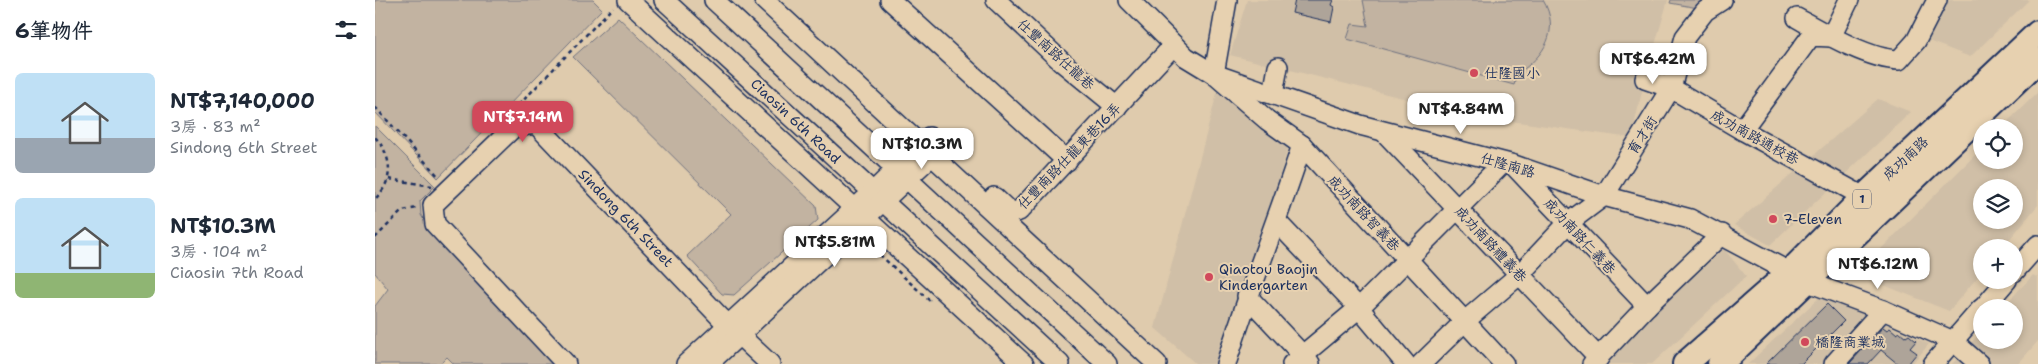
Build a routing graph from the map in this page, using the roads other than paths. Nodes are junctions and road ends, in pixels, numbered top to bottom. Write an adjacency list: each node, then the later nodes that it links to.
1 (664, 0): 31 (street, Ciaosin 6th Road)
2 (714, 0): 29 (street)
3 (764, 0): 26 (street, 仕豐南路仕龍東巷16弄)
4 (890, 0): 27 (street)
5 (996, 0): 22 (street, 仕豐南路仕龍巷)
6 (1129, 0): 15 (street, 仕隆南路)
7 (1227, 0): 18 (street)
8 (1721, 0): 20 (street, 育才街)
9 (1849, 0): 14 (street)
10 (1937, 0): 14 (street)
11 (621, 3): 34 (street, Ciaosin 6th Road)
12 (1797, 18): 14 (street)
13 (2038, 33): 32 (main road, 成功南路 / 1)
14 (1831, 37): 23 (street)
15 (1174, 45): 18 (street, 仕隆南路); 22 (street, 仕豐南路仕龍東巷16弄)
16 (2038, 60): 42 (main road, 成功南路 / 1)
17 (1278, 67): 21 (street)
18 (1213, 74): 21 (street, 仕隆南路); 25 (street, 成功南路智義巷)
19 (1645, 79): 20 (street, 成功南路通校巷)
20 (1671, 88): 23 (street, 成功南路通校巷); 30 (street, 育才街)
21 (1273, 94): 24 (street, 仕隆南路)
22 (1117, 106): 27 (street, 仕豐南路仕龍東巷16弄)
23 (1742, 130): 32 (street, 成功南路通校巷)
24 (1383, 131): 28 (street, 仕隆南路); 33 (street, 成功南路禮義巷)
25 (1302, 145): 35 (street); 39 (street, 成功南路智義巷)
26 (931, 146): 27 (street, 仕豐南路仕龍東巷16弄); 29 (street); 62 (street)
27 (1067, 161)
28 (1508, 164): 30 (street, 仕隆南路); 33 (street); 36 (street, 成功南路仁義巷)
29 (902, 174): 31 (street); 61 (street)
30 (1604, 196): 36 (street); 37 (street, 仕隆南路)
31 (879, 197): 34 (street); 60 (street, Ciaosin 6th Road)
32 (1864, 197): 42 (main road, 成功南路 / 1)
33 (1457, 207): 39 (street); 41 (street, 成功南路禮義巷)
34 (860, 214): 51 (street); 59 (street, Ciaosin 6th Road)
35 (1277, 222): 44 (street); 47 (street)
36 (1568, 223): 41 (street); 46 (street, 成功南路仁義巷)
37 (1722, 234): 42 (street, 仕隆南路); 46 (street)
38 (2038, 245): 40 (street)
39 (1407, 259): 47 (street); 50 (street, 成功南路智義巷)
40 (2023, 262)
41 (1519, 275): 50 (street); 54 (street, 成功南路禮義巷)
42 (1798, 277): 48 (street, 仕隆南路); 67 (main road, 成功南路 / 1); 68 (main road, 成功南路 / 1)
43 (1999, 289): 45 (street)
44 (1247, 296): 53 (street); 63 (street)
45 (1990, 299)
46 (1647, 306): 54 (street)
47 (1359, 308): 53 (street); 64 (street)
48 (1883, 310): 52 (street, 仕隆南路); 69 (street)
49 (1973, 318): 52 (street)
50 (1465, 321): 65 (street); 66 (street, 成功南路智義巷)
51 (734, 330): 55 (street, Sindong 6th Street); 56 (street); 57 (street); 58 (street, Sindong 6th Street)
52 (1953, 341): 70 (street); 71 (street, 仕隆南路)
53 (1302, 361)
54 (1595, 361)
55 (565, 364)
56 (686, 364)
57 (708, 364)
58 (770, 364)
59 (1024, 364)
60 (1060, 364)
61 (1107, 364)
62 (1157, 364)
63 (1226, 364)
64 (1406, 364)
65 (1421, 364)
66 (1504, 364)
67 (1685, 364)
68 (1720, 364)
69 (1834, 364)
70 (1933, 364)
71 (1979, 364)

